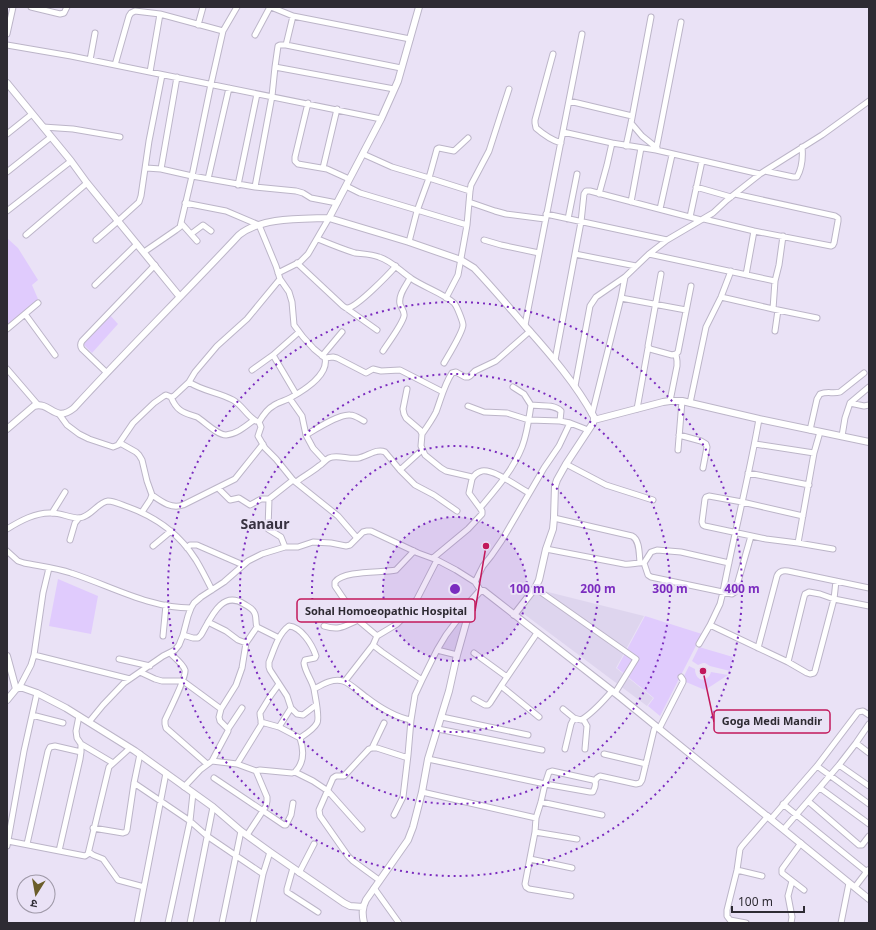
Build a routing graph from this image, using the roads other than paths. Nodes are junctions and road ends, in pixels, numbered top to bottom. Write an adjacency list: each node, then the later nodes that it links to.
1 (13, 7): 16 (street)
2 (31, 7): 3 (street)
3 (67, 7)
4 (203, 7): 13 (street)
5 (238, 7): 14 (street)
6 (270, 7): 10 (street); 18 (street)
7 (419, 7): 19 (street)
8 (147, 10): 9 (street); 24 (street)
9 (160, 14): 13 (street); 27 (street)
10 (293, 16): 19 (street); 21 (street)
11 (651, 18): 42 (street)
12 (681, 22): 56 (street)
13 (198, 25): 14 (street)
14 (223, 31): 31 (street)
15 (95, 33): 23 (street)
16 (7, 34)
17 (582, 34): 37 (street)
18 (255, 35)
19 (410, 39): 26 (street)
20 (7, 45): 23 (street)
21 (286, 45): 25 (street); 26 (street)
22 (552, 54): 51 (street)
23 (90, 60): 24 (street)
24 (115, 65): 27 (street)
25 (275, 66): 33 (street); 36 (street)
26 (401, 68): 33 (street)
27 (150, 72): 28 (street)
28 (162, 75): 29 (street); 61 (street)
29 (177, 77): 31 (street); 63 (street)
30 (7, 83): 41 (street)
31 (211, 84): 32 (street); 67 (street)
32 (229, 88): 35 (street); 69 (street)
33 (394, 89): 43 (street)
34 (509, 89): 76 (street)
35 (258, 94): 36 (street); 72 (street)
36 (272, 96): 39 (street); 75 (street)
37 (569, 101): 42 (street); 46 (street)
38 (869, 101): 54 (street)
39 (308, 103): 40 (street); 62 (street)
40 (336, 109): 43 (street); 62 (street)
41 (32, 114): 45 (street); 47 (street)
42 (632, 116): 44 (street)
43 (381, 119): 57 (street)
44 (631, 123): 53 (street); 56 (street)
45 (43, 127): 48 (street); 49 (street)
46 (563, 132): 51 (street); 52 (street)
47 (7, 134)
48 (51, 137): 59 (street); 64 (street)
49 (120, 137)
50 (468, 138): 68 (street)
51 (561, 143): 86 (street)
52 (612, 143): 53 (street); 77 (street)
53 (626, 146): 55 (street)
54 (802, 147): 65 (street); 65 (street)
55 (641, 148): 56 (street); 80 (street)
56 (656, 149): 58 (street)
57 (363, 154): 68 (street); 70 (street)
58 (672, 155): 60 (street); 83 (street)
59 (71, 161): 71 (street); 84 (street)
60 (702, 161): 65 (street); 74 (street)
61 (146, 168): 63 (street); 91 (street)
62 (323, 168): 70 (street)
63 (161, 169): 67 (street)
64 (7, 172)
65 (763, 172): 78 (street)
66 (577, 174): 89 (street)
67 (192, 176): 69 (street); 82 (street)
68 (429, 178): 76 (street); 85 (street)
69 (208, 179): 72 (street)
70 (349, 179): 73 (street)
71 (87, 183): 91 (street); 99 (street)
72 (238, 185): 75 (street)
73 (346, 186): 81 (street); 85 (street)
74 (696, 187): 78 (street); 87 (street)
75 (255, 188): 81 (street)
76 (470, 191): 79 (street)
77 (600, 194): 80 (street); 92 (street)
78 (733, 195): 90 (street); 100 (street)
79 (469, 202): 86 (street); 95 (street)
80 (631, 202): 83 (street)
81 (337, 203): 88 (street)
82 (186, 204): 93 (street); 94 (street)
83 (660, 209): 87 (street)
84 (7, 211)
85 (417, 211): 95 (street); 106 (street)
86 (546, 217): 89 (street); 109 (street)
87 (690, 217): 90 (street)
88 (329, 218): 94 (street); 101 (street); 106 (street)
89 (568, 219): 92 (street)
90 (703, 219): 96 (street); 104 (street)
91 (118, 221): 102 (street); 107 (street)
92 (581, 222): 104 (street); 110 (street)
93 (181, 223): 98 (street); 108 (street)
94 (259, 224): 118 (street); 127 (street)
95 (467, 225): 112 (street)
96 (754, 230): 100 (street); 120 (street)
97 (211, 231): 98 (street)
98 (191, 234): 105 (street)
99 (26, 235)
100 (783, 236): 124 (street)
101 (318, 239): 113 (street); 115 (street)
102 (96, 240)
103 (484, 240): 109 (street)
104 (667, 240): 111 (street)
105 (197, 241)
106 (409, 242): 112 (street)
107 (137, 244): 108 (street); 125 (street)
108 (144, 252): 114 (street)
109 (538, 253): 138 (street)
110 (574, 254): 116 (street); 151 (street)
111 (649, 254): 116 (street); 117 (street)
112 (461, 260): 129 (street); 138 (street)
113 (297, 263): 118 (street); 133 (street)
114 (155, 265): 127 (street); 155 (street)
115 (396, 266): 122 (street); 133 (street)
116 (636, 266): 121 (street)
117 (731, 271): 120 (street); 128 (street)
118 (278, 273): 123 (street)
119 (661, 274): 132 (street)
120 (746, 275): 124 (street)
121 (625, 277): 130 (street); 158 (street)
122 (410, 278): 129 (street); 146 (street)
123 (280, 279): 143 (street); 157 (street)
124 (775, 281): 135 (street)
125 (95, 285)
126 (691, 286): 134 (street)
127 (180, 297): 155 (street)
128 (721, 297): 135 (street); 168 (street)
129 (446, 298): 152 (street)
130 (621, 298): 132 (street); 176 (street)
131 (38, 304): 136 (street)
132 (656, 305): 134 (street); 145 (street)
133 (346, 308): 140 (street)
134 (686, 310): 147 (street)
135 (776, 310): 137 (street); 142 (street)
136 (25, 314): 139 (street); 148 (street)
137 (817, 318)
138 (524, 325): 141 (street)
139 (7, 329)
140 (377, 330)
141 (530, 331): 151 (street); 162 (street)
142 (775, 331)
143 (299, 332): 149 (street); 150 (street)
144 (342, 332): 150 (street)
145 (648, 348): 147 (street); 174 (street)
146 (383, 351)
147 (676, 354): 166 (street)
148 (55, 355)
149 (273, 355): 154 (street); 163 (street)
150 (323, 357): 162 (street); 163 (street)
151 (555, 360): 158 (street)
152 (444, 363)
153 (7, 369): 170 (street)
154 (252, 370)
155 (106, 372): 175 (street)
156 (864, 374): 185 (street)
157 (188, 382): 164 (street); 179 (street)
158 (575, 386): 176 (street)
159 (513, 387): 171 (street)
160 (869, 387): 169 (street)
161 (408, 389): 187 (street)
162 (443, 392): 187 (street)
163 (296, 394): 165 (street)
164 (171, 397): 179 (street); 192 (street)
165 (290, 399): 179 (street); 188 (street)
166 (670, 401): 167 (street); 174 (street)
167 (682, 401): 168 (street); 189 (street)
168 (690, 403): 177 (street)
169 (850, 403): 172 (street); 190 (street)
170 (38, 405): 175 (street); 183 (street)
171 (531, 405): 178 (street); 181 (street)
172 (869, 405)
173 (468, 406): 178 (street)
174 (637, 409): 176 (street)
175 (59, 414): 192 (street)
176 (593, 417): 184 (street)
177 (759, 419): 185 (street); 194 (street)
178 (529, 420): 181 (street); 204 (street)
179 (256, 421): 193 (street)
180 (364, 421): 188 (street)
181 (560, 421): 182 (street)
182 (570, 423): 184 (street); 209 (street)
183 (7, 429)
184 (588, 430): 199 (street)
185 (810, 430): 186 (street)
186 (820, 432): 190 (street); 197 (street)
187 (422, 434): 195 (street)
188 (306, 435): 198 (street)
189 (679, 435): 196 (street); 200 (street)
190 (842, 436): 191 (street)
191 (869, 442)
192 (120, 443): 210 (street)
193 (263, 444): 205 (street); 207 (street)
194 (754, 444): 197 (street); 202 (street)
195 (422, 450): 201 (street); 203 (street)
196 (678, 450)
197 (814, 453): 206 (street)
198 (325, 461): 201 (street); 205 (street)
199 (566, 464): 212 (street); 220 (street)
200 (703, 468)
201 (400, 470): 215 (street)
202 (748, 473): 206 (street); 213 (street)
203 (472, 477): 204 (street); 214 (street)
204 (505, 478): 209 (street); 214 (street)
205 (294, 481): 211 (street); 225 (street)
206 (809, 485): 218 (street)
207 (218, 488): 210 (street); 211 (street)
208 (65, 492): 217 (street)
209 (529, 493): 241 (street)
210 (152, 495): 216 (street)
211 (269, 499): 229 (street)
212 (653, 500)
213 (742, 502): 218 (street); 223 (street); 223 (street)
214 (480, 508): 235 (street)
215 (457, 511)
216 (142, 512): 219 (street); 222 (street)
217 (52, 513): 219 (street); 221 (street)
218 (803, 516): 227 (street)
219 (79, 518): 226 (street)
220 (554, 518): 231 (street); 236 (street)
221 (7, 529)
222 (171, 531): 228 (street); 230 (street)
223 (735, 533): 224 (street); 237 (street)
224 (750, 536): 227 (street); 246 (street)
225 (357, 538): 229 (street); 234 (street)
226 (70, 540)
227 (798, 543): 232 (street)
228 (153, 546)
229 (285, 547): 238 (street)
230 (187, 548): 238 (street); 244 (street)
231 (546, 549): 236 (street); 242 (street)
232 (834, 549)
233 (7, 551): 239 (street)
234 (414, 551): 235 (street); 253 (street)
235 (435, 559): 241 (street); 261 (street)
236 (642, 563): 237 (street); 246 (street)
237 (729, 563): 246 (street)
238 (243, 565): 244 (street)
239 (49, 568): 249 (street); 270 (street)
240 (836, 581): 243 (street); 247 (street); 266 (street)
241 (475, 582): 245 (street)
242 (535, 588): 252 (street); 287 (street)
243 (869, 588)
244 (212, 590): 251 (street)
245 (481, 591): 248 (street); 252 (street)
246 (723, 592): 255 (street)
247 (834, 599): 250 (street); 274 (street); 274 (street)
248 (470, 603): 267 (street); 271 (street)
249 (166, 605): 251 (street); 260 (street)
250 (869, 606)
251 (191, 608): 259 (street)
252 (514, 615): 258 (street)
253 (358, 620): 256 (street); 261 (street)
254 (208, 622): 257 (street); 259 (street); 263 (street)
255 (710, 625): 265 (street); 266 (street)
256 (324, 626)
257 (257, 627): 262 (street); 263 (street)
258 (537, 633): 277 (street); 287 (street)
259 (183, 635): 268 (street)
260 (163, 636)
261 (377, 636): 264 (street)
262 (279, 638): 283 (street); 286 (street)
263 (246, 643): 295 (street)
264 (373, 644): 280 (street); 282 (street)
265 (699, 644)
266 (758, 648): 274 (street)
267 (437, 650): 271 (street); 280 (street)
268 (170, 652): 275 (street); 281 (street)
269 (474, 653): 277 (street)
270 (34, 655): 279 (street); 285 (street)
271 (457, 655): 299 (street)
272 (7, 656): 285 (street)
273 (119, 658): 275 (street)
274 (788, 662)
275 (150, 666): 276 (street)
276 (140, 672): 279 (street); 281 (street)
277 (507, 677): 284 (street)
278 (681, 677): 310 (street)
279 (130, 679): 304 (street)
280 (422, 680): 303 (street)
281 (183, 681): 295 (street); 328 (street)
282 (345, 681): 286 (street); 303 (street)
283 (279, 684): 293 (street); 305 (street)
284 (501, 686): 289 (street); 300 (street)
285 (17, 688): 288 (street); 290 (street)
286 (314, 689): 291 (street)
287 (613, 692): 302 (street); 310 (street)
288 (37, 694): 296 (street); 298 (street)
289 (474, 699)
290 (7, 700)
291 (316, 705): 293 (street); 314 (street)
292 (242, 708): 311 (street)
293 (291, 708): 309 (street)
294 (563, 709): 301 (street)
295 (221, 710): 311 (street)
296 (32, 715): 306 (street); 372 (street)
297 (869, 715): 333 (street)
298 (78, 716): 304 (street); 316 (street)
299 (442, 717): 312 (street); 313 (street)
300 (539, 717)
301 (574, 718): 302 (street); 319 (street)
302 (583, 719): 320 (street)
303 (411, 720): 326 (street)
304 (89, 722): 317 (street)
305 (262, 722): 309 (street); 330 (street)
306 (63, 723)
307 (384, 723): 318 (street)
308 (869, 724): 315 (street)
309 (279, 727): 314 (street)
310 (658, 728): 331 (street); 360 (street)
311 (228, 729): 328 (street)
312 (438, 729): 321 (street); 327 (street)
313 (528, 735)
314 (300, 738): 335 (street)
315 (856, 743): 323 (street); 332 (street)
316 (81, 744): 322 (street); 329 (street)
317 (130, 748): 324 (street); 329 (street)
318 (372, 748): 326 (street); 345 (street)
319 (565, 749)
320 (585, 749)
321 (542, 750)
322 (81, 752): 374 (street); 376 (street)
323 (869, 753)
324 (140, 754): 336 (street); 340 (street)
325 (604, 754): 331 (street)
326 (408, 755): 357 (street)
327 (428, 759): 341 (street); 346 (street)
328 (209, 762): 330 (street); 343 (street)
329 (113, 763): 363 (street)
330 (237, 764): 334 (street)
331 (646, 764): 339 (street)
332 (839, 765): 337 (street); 342 (street)
333 (817, 766): 337 (street); 352 (street)
334 (256, 771): 335 (street); 355 (street)
335 (295, 772): 345 (street)
336 (166, 773): 343 (street); 348 (street)
337 (830, 775): 344 (street); 353 (street)
338 (214, 778): 355 (street)
339 (595, 781): 341 (street); 341 (street)
340 (134, 783): 348 (street); 363 (street)
341 (545, 784): 350 (street)
342 (869, 786)
343 (184, 787): 347 (street)
344 (820, 788): 349 (street); 362 (street)
345 (328, 791): 365 (street); 388 (street)
346 (422, 792): 359 (street); 388 (street)
347 (193, 793): 354 (street); 361 (street)
348 (160, 801): 361 (street); 391 (street)
349 (808, 801): 356 (street); 370 (street)
350 (541, 802): 358 (street); 359 (street)
351 (293, 803): 355 (street)
352 (783, 804): 356 (street); 360 (street)
353 (869, 804)
354 (213, 807): 366 (street); 369 (street)
355 (262, 810): 368 (street)
356 (796, 814): 364 (street); 384 (street)
357 (394, 815)
358 (602, 815)
359 (536, 818): 367 (street)
360 (769, 818): 364 (street); 383 (street)
361 (190, 821): 369 (street); 400 (street)
362 (869, 824)
363 (93, 828): 377 (street)
364 (784, 829): 373 (street)
365 (362, 830)
366 (242, 831): 368 (street); 379 (street)
367 (535, 832): 371 (street); 380 (street)
368 (248, 835): 378 (street)
369 (207, 836): 379 (street); 401 (street)
370 (869, 836)
371 (577, 839)
372 (8, 843): 374 (street)
373 (801, 843): 389 (street); 390 (street)
374 (27, 844): 376 (street)
375 (314, 844): 385 (street)
376 (59, 851): 377 (street)
377 (89, 852): 391 (street)
378 (270, 852): 381 (street); 386 (street)
379 (236, 856): 386 (street); 402 (street)
380 (530, 859): 382 (street); 395 (street)
381 (293, 868): 385 (street); 398 (street)
382 (572, 868)
383 (737, 870): 387 (street); 406 (street)
384 (868, 871): 392 (street)
385 (299, 873): 397 (street)
386 (263, 874): 403 (street)
387 (762, 876)
388 (380, 880): 393 (street)
389 (792, 880): 394 (street); 407 (street)
390 (849, 883): 392 (street); 408 (street)
391 (144, 887): 399 (street)
392 (855, 887): 396 (street)
393 (374, 888): 397 (street); 405 (street)
394 (804, 890)
395 (571, 896)
396 (869, 899)
397 (363, 908): 404 (street)
398 (318, 912)
399 (136, 923)
400 (168, 923)
401 (190, 923)
402 (222, 923)
403 (253, 923)
404 (364, 923)
405 (399, 923)
406 (746, 923)
407 (791, 923)
408 (841, 923)

